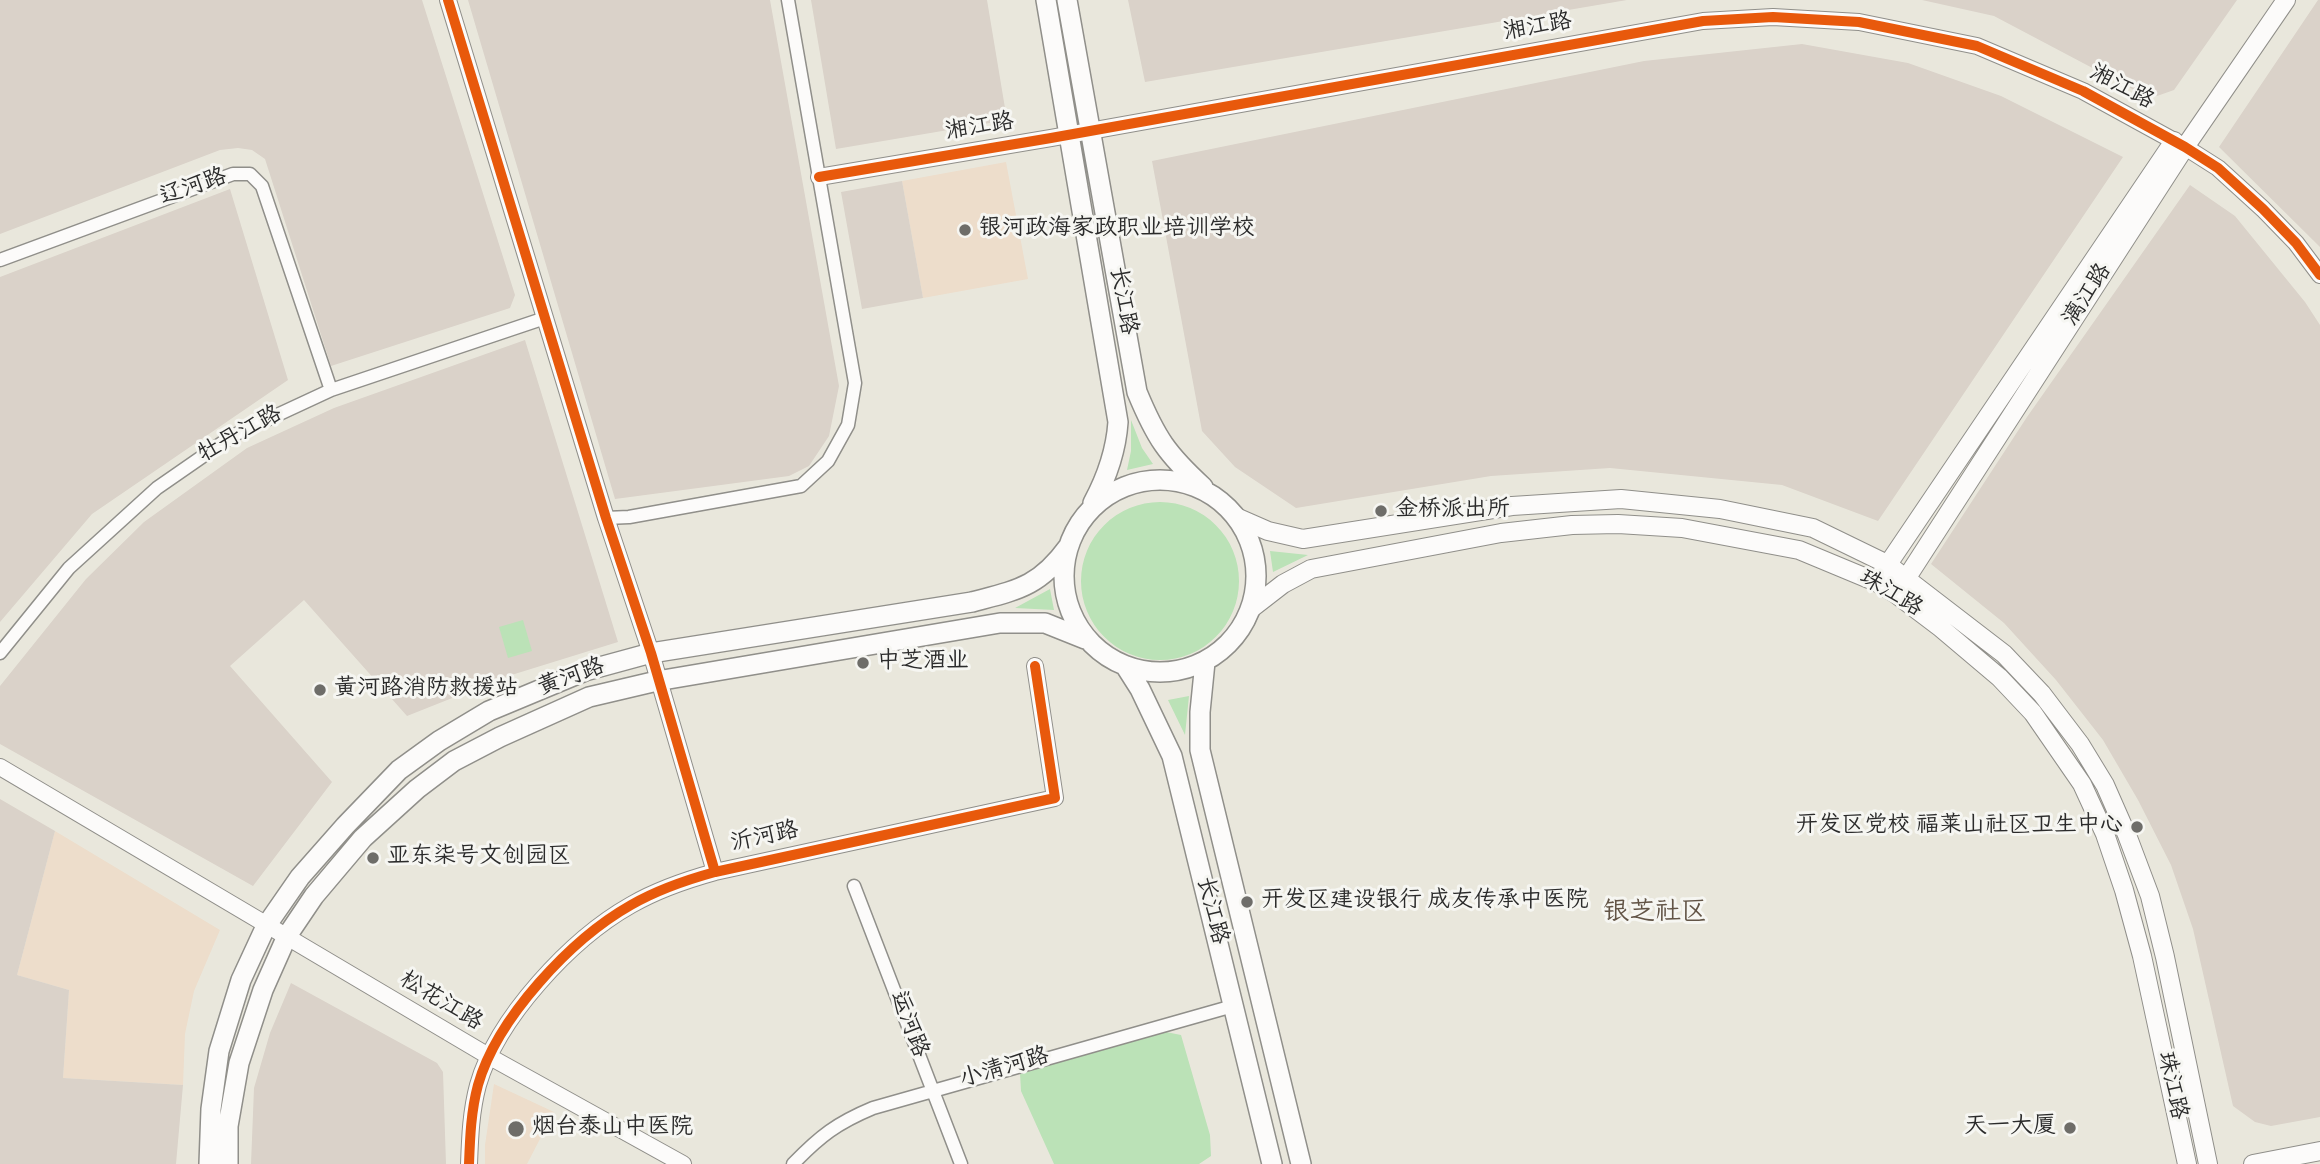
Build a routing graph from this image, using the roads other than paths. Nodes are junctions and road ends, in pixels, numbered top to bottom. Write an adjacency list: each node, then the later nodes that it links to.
1 (448, 0): 13 (street)
2 (789, 0): 10 (street)
3 (1046, 0): 8 (main road, 长江路)
4 (1067, 0): 7 (main road, 长江路)
5 (2272, 0): 9 (main road, 漓江路)
6 (2286, 0): 9 (main road, 漓江路)
7 (1092, 131): 8 (street, 湘江路); 9 (street, 湘江路); 15 (main road, 长江路)
8 (1069, 135): 10 (street, 湘江路); 16 (main road, 长江路)
9 (2180, 144): 12 (street, 湘江路); 20 (main road, 漓江路); 21 (main road, 漓江路)
10 (819, 177): 18 (street)
11 (0, 260): 14 (street, 辽河路)
12 (2320, 275)
13 (545, 318): 14 (street, 牡丹江路); 18 (street)
14 (331, 390): 26 (street, 牡丹江路)
15 (1212, 495): 16 (main road); 17 (main road)
16 (1087, 513): 19 (main road)
17 (1236, 517): 20 (main road); 24 (main road)
18 (606, 518): 27 (street)
19 (1068, 547): 25 (main road); 27 (main road, 黄河路)
20 (1888, 564): 21 (main road); 22 (main road, 漓江路)
21 (1906, 578): 23 (main road, 漓江路); 50 (main road)
22 (1875, 582): 23 (main road, 珠江路); 24 (main road, 珠江路)
23 (1896, 594): 49 (main road, 珠江路)
24 (1252, 608): 28 (main road)
25 (1085, 639): 30 (main road); 31 (main road, 黄河路)
26 (0, 653)
27 (651, 653): 31 (street); 35 (main road, 黄河路)
28 (1205, 662): 30 (main road); 48 (main road, 长江路)
29 (1035, 666): 33 (street, 沂河路)
30 (1126, 667): 37 (main road, 长江路)
31 (657, 681): 33 (street); 36 (main road, 黄河路)
32 (0, 767): 35 (street, 松花江路)
33 (715, 872): 38 (street, 沂河路)
34 (854, 886): 39 (street, 运河路)
35 (266, 926): 36 (street, 松花江路); 41 (main road, 黄河路)
36 (287, 936): 38 (street, 松花江路); 42 (main road, 黄河路)
37 (1233, 1006): 39 (street, 小清河路); 47 (main road, 长江路)
38 (490, 1057): 43 (street, 沂河路); 44 (street, 松花江路)
39 (933, 1091): 45 (street, 小清河路); 46 (street, 运河路)
40 (2320, 1151): 51 (main road)
41 (209, 1164)
42 (228, 1164)
43 (468, 1164)
44 (683, 1164)
45 (793, 1164)
46 (961, 1164)
47 (1272, 1164)
48 (1301, 1164)
49 (2187, 1164)
50 (2208, 1164)
51 (2253, 1164)

